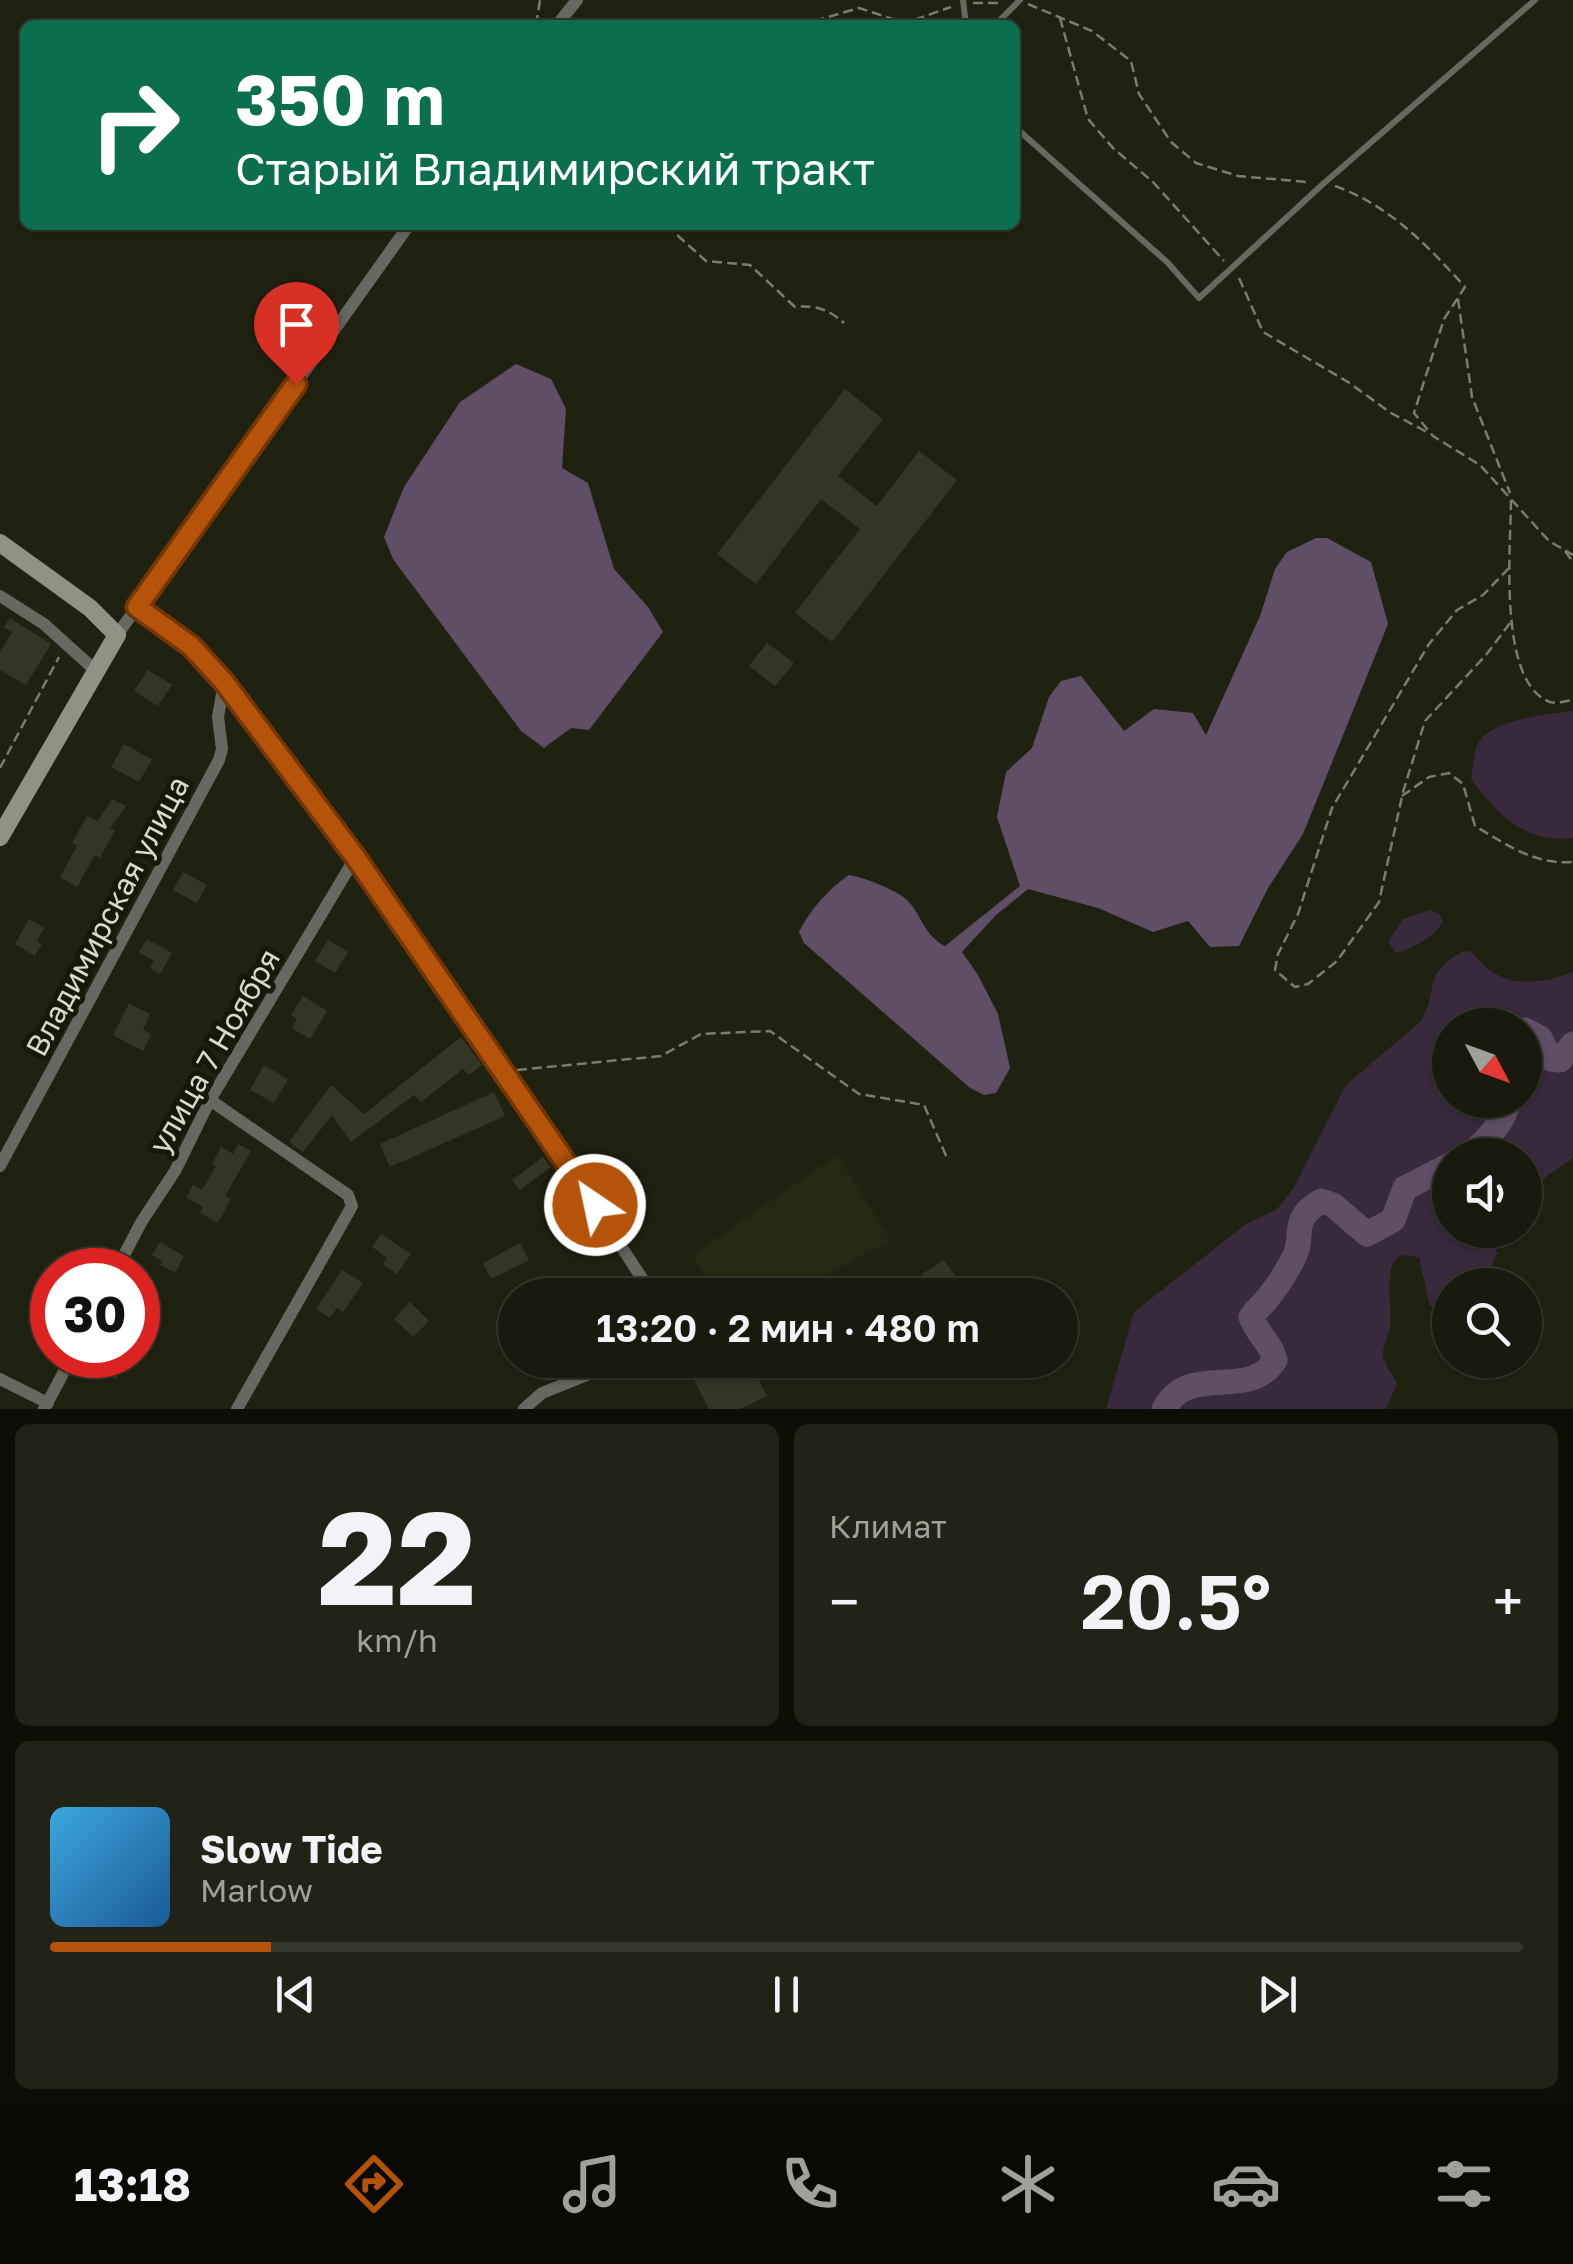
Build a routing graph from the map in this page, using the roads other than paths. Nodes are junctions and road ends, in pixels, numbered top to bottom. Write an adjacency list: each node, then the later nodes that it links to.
1 (577, 0): 4 (street)
2 (1534, 0): 6 (lane)
3 (1018, 2): 5 (lane)
4 (561, 20)
5 (1000, 20)
6 (1020, 131)
7 (405, 230): 10 (street)
8 (0, 543): 11 (main road)
9 (0, 596): 12 (street)
10 (137, 607): 11 (street); 13 (street)
11 (117, 636): 12 (main road)
12 (96, 670): 14 (main road)
13 (224, 682): 15 (street); 17 (street, Владимирская улица)
14 (0, 837)
15 (356, 858): 16 (street, улица 7 Ноября); 19 (street)
16 (210, 1100): 18 (street, улица 7 Ноября); 24 (street)
17 (0, 1166)
18 (128, 1248)
19 (642, 1278)
20 (60, 1378): 23 (street)
21 (580, 1378): 25 (street)
22 (0, 1379): 23 (street)
23 (46, 1406)
24 (237, 1409)
25 (524, 1409)

